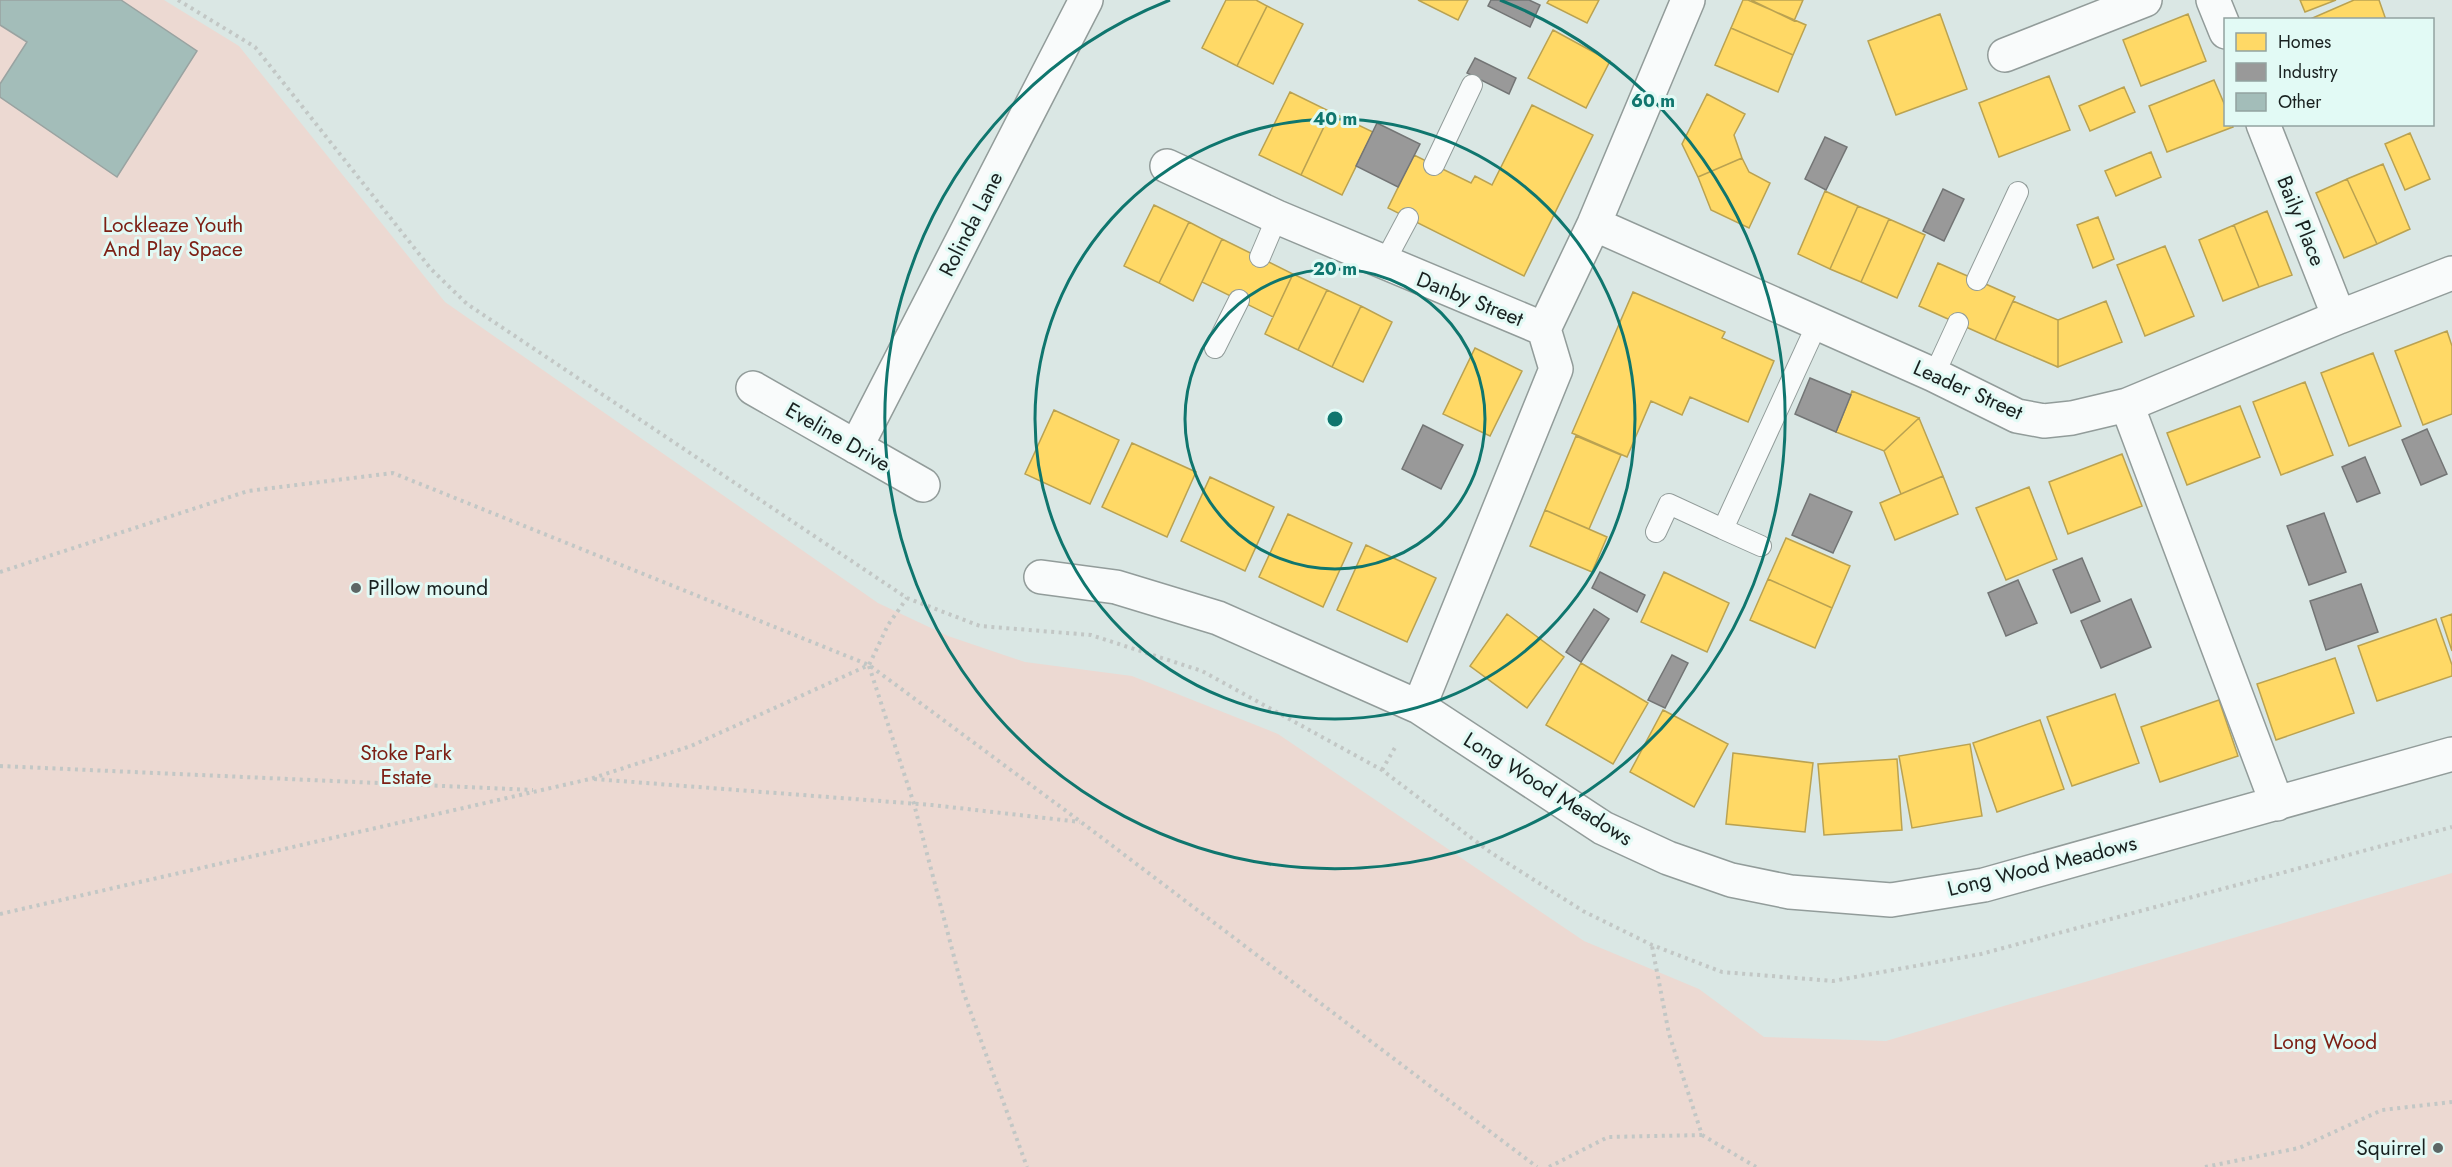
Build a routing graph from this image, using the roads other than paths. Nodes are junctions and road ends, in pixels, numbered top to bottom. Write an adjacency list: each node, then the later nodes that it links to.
1 (1086, 0): 28 (street, Rolinda Lane)
2 (1688, 0): 14 (street, Danby Street)
3 (2145, 0): 6 (street)
4 (2213, 0): 5 (street)
5 (2224, 27)
6 (2004, 55)
7 (1472, 85): 9 (lane)
8 (2264, 126): 20 (street, Baily Place)
9 (1434, 165)
10 (1167, 166): 12 (street, Danby Street)
11 (2018, 192): 18 (lane)
12 (1277, 217): 15 (lane); 16 (street, Danby Street)
13 (1408, 218): 16 (lane)
14 (1594, 224): 21 (street, Leader Street); 23 (street, Danby Street)
15 (1260, 257)
16 (1384, 263): 23 (street, Danby Street)
17 (2452, 273): 20 (street, Leader Street)
18 (1977, 280)
19 (1239, 300): 24 (lane)
20 (2340, 317): 27 (street, Leader Street)
21 (1818, 322): 25 (street, Leader Street); 30 (lane)
22 (1958, 323): 25 (lane)
23 (1544, 329): 34 (street)
24 (1215, 348)
25 (1934, 375): 27 (street, Leader Street)
26 (753, 388): 28 (street, Eveline Drive)
27 (2127, 405): 36 (street)
28 (856, 447): 29 (street, Eveline Drive)
29 (923, 485)
30 (1723, 529): 31 (lane); 32 (lane)
31 (1656, 532)
32 (1761, 546)
33 (1041, 577): 34 (street, Long Wood Meadows)
34 (1419, 707): 36 (street, Long Wood Meadows)
35 (2452, 754): 36 (street, Long Wood Meadows)
36 (2277, 804)

